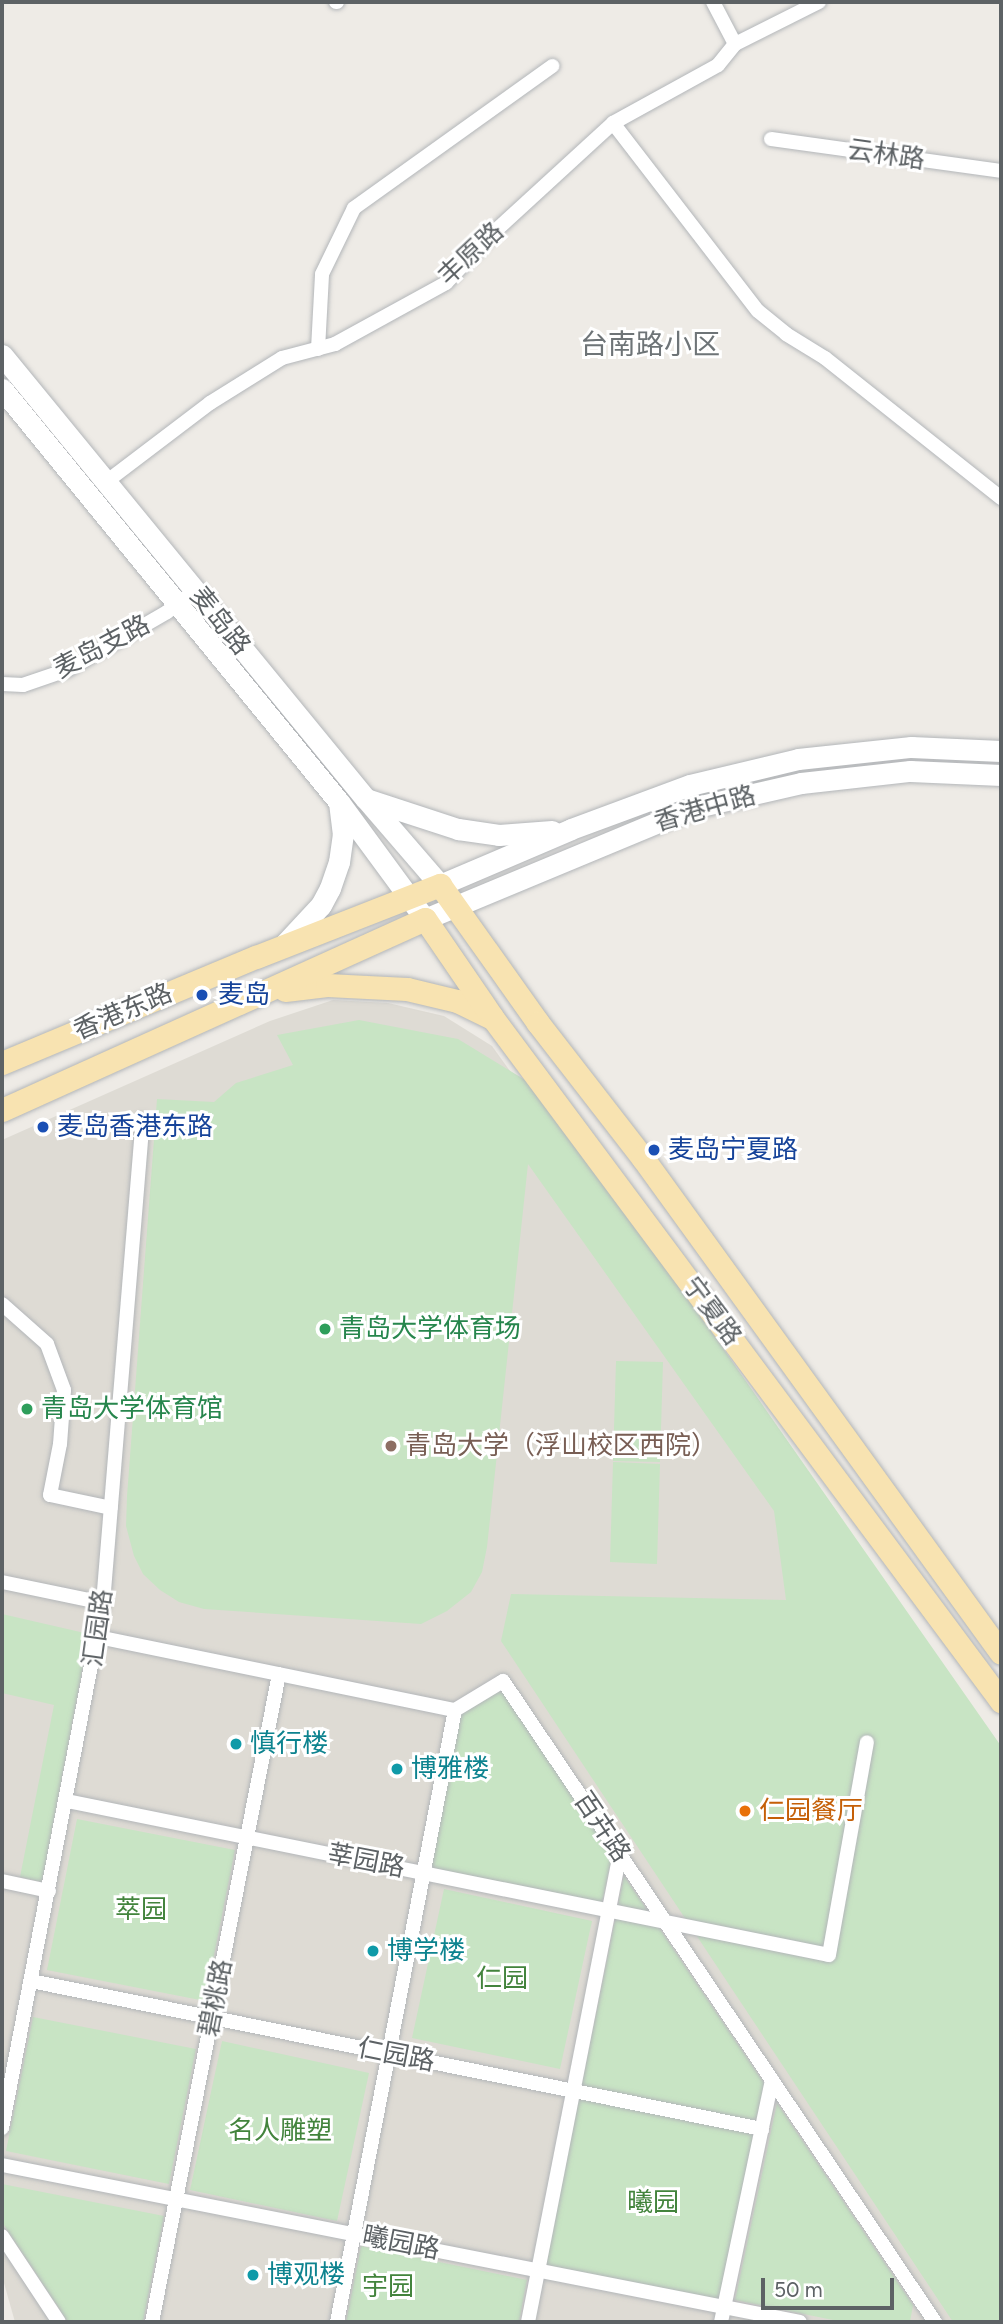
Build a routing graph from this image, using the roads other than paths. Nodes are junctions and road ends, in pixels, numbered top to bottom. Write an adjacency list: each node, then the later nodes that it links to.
1 (713, 2): 3 (street)
2 (819, 2): 3 (street, 丰原路)
3 (735, 44): 5 (street, 丰原路)
4 (552, 66): 8 (street)
5 (613, 123): 8 (street, 丰原路); 12 (street)
6 (771, 139): 7 (street, 云林路)
7 (1001, 171)
8 (318, 349): 11 (street, 丰原路)
9 (2, 355): 11 (main road, 麦岛路)
10 (2, 390): 14 (main road, 麦岛路)
11 (106, 482): 13 (main road, 麦岛路)
12 (1001, 498)
13 (195, 591): 14 (street, 麦岛支路); 18 (main road, 麦岛路)
14 (178, 604): 15 (street, 麦岛支路); 19 (main road, 麦岛路)
15 (2, 684)
16 (1001, 751): 20 (main road, 香港中路)
17 (1001, 775): 23 (main road, 香港中路)
18 (365, 798): 20 (main road); 21 (main road, 麦岛路)
19 (339, 802): 22 (main road, 麦岛路); 25 (main road)
20 (572, 829): 21 (main road, 香港中路)
21 (440, 885): 22 (main road, 香港东路); 23 (main road, 宁夏路)
22 (410, 897): 24 (main road, 麦岛路); 25 (main road, 香港东路)
23 (455, 907): 24 (main road, 香港中路); 36 (main road, 宁夏路)
24 (425, 919): 26 (main road, 香港东路); 27 (main road, 宁夏路)
25 (282, 947): 28 (main road, 香港东路)
26 (261, 993): 27 (main road); 29 (main road, 香港东路)
27 (492, 1017): 38 (main road, 宁夏路)
28 (2, 1062)
29 (2, 1110)
30 (144, 1121): 32 (street, 汇园路)
31 (2, 1304): 32 (street)
32 (111, 1508): 34 (street, 汇园路)
33 (2, 1583): 34 (street)
34 (103, 1603): 35 (street, 汇园路)
35 (98, 1636): 37 (street); 41 (street, 汇园路)
36 (1001, 1653)
37 (279, 1674): 39 (street); 42 (street, 碧桃路)
38 (1001, 1701)
39 (455, 1710): 43 (street, 百卉路); 44 (street)
40 (867, 1742): 48 (street)
41 (67, 1801): 42 (street); 46 (street, 汇园路)
42 (247, 1837): 44 (street); 50 (street, 碧桃路)
43 (620, 1854): 47 (street); 48 (street, 百卉路)
44 (424, 1873): 47 (street); 51 (street)
45 (2, 1881): 46 (street)
46 (49, 1891): 49 (street, 汇园路)
47 (609, 1911): 48 (street); 53 (street)
48 (665, 1921): 52 (street, 百卉路)
49 (31, 1981): 50 (street, 仁园路); 54 (street, 汇园路)
50 (212, 2017): 51 (street, 仁园路); 58 (street, 碧桃路)
51 (389, 2053): 53 (street, 仁园路); 59 (street)
52 (772, 2080): 56 (street); 62 (street, 百卉路)
53 (574, 2091): 56 (street, 仁园路); 61 (street)
54 (4, 2108): 55 (street, 汇园路)
55 (2, 2128)
56 (762, 2129): 63 (street)
57 (2, 2165): 58 (street, 曦园路)
58 (177, 2198): 59 (street, 曦园路); 65 (street, 碧桃路)
59 (354, 2234): 61 (street, 曦园路); 66 (street)
60 (2, 2236): 64 (street)
61 (538, 2270): 63 (street, 曦园路); 67 (street)
62 (923, 2304): 70 (street); 71 (street, 百卉路)
63 (724, 2307): 68 (street); 69 (street, 曦园路)
64 (59, 2322)
65 (152, 2322)
66 (337, 2322)
67 (528, 2322)
68 (720, 2322)
69 (800, 2322)
70 (920, 2322)
71 (935, 2322)

